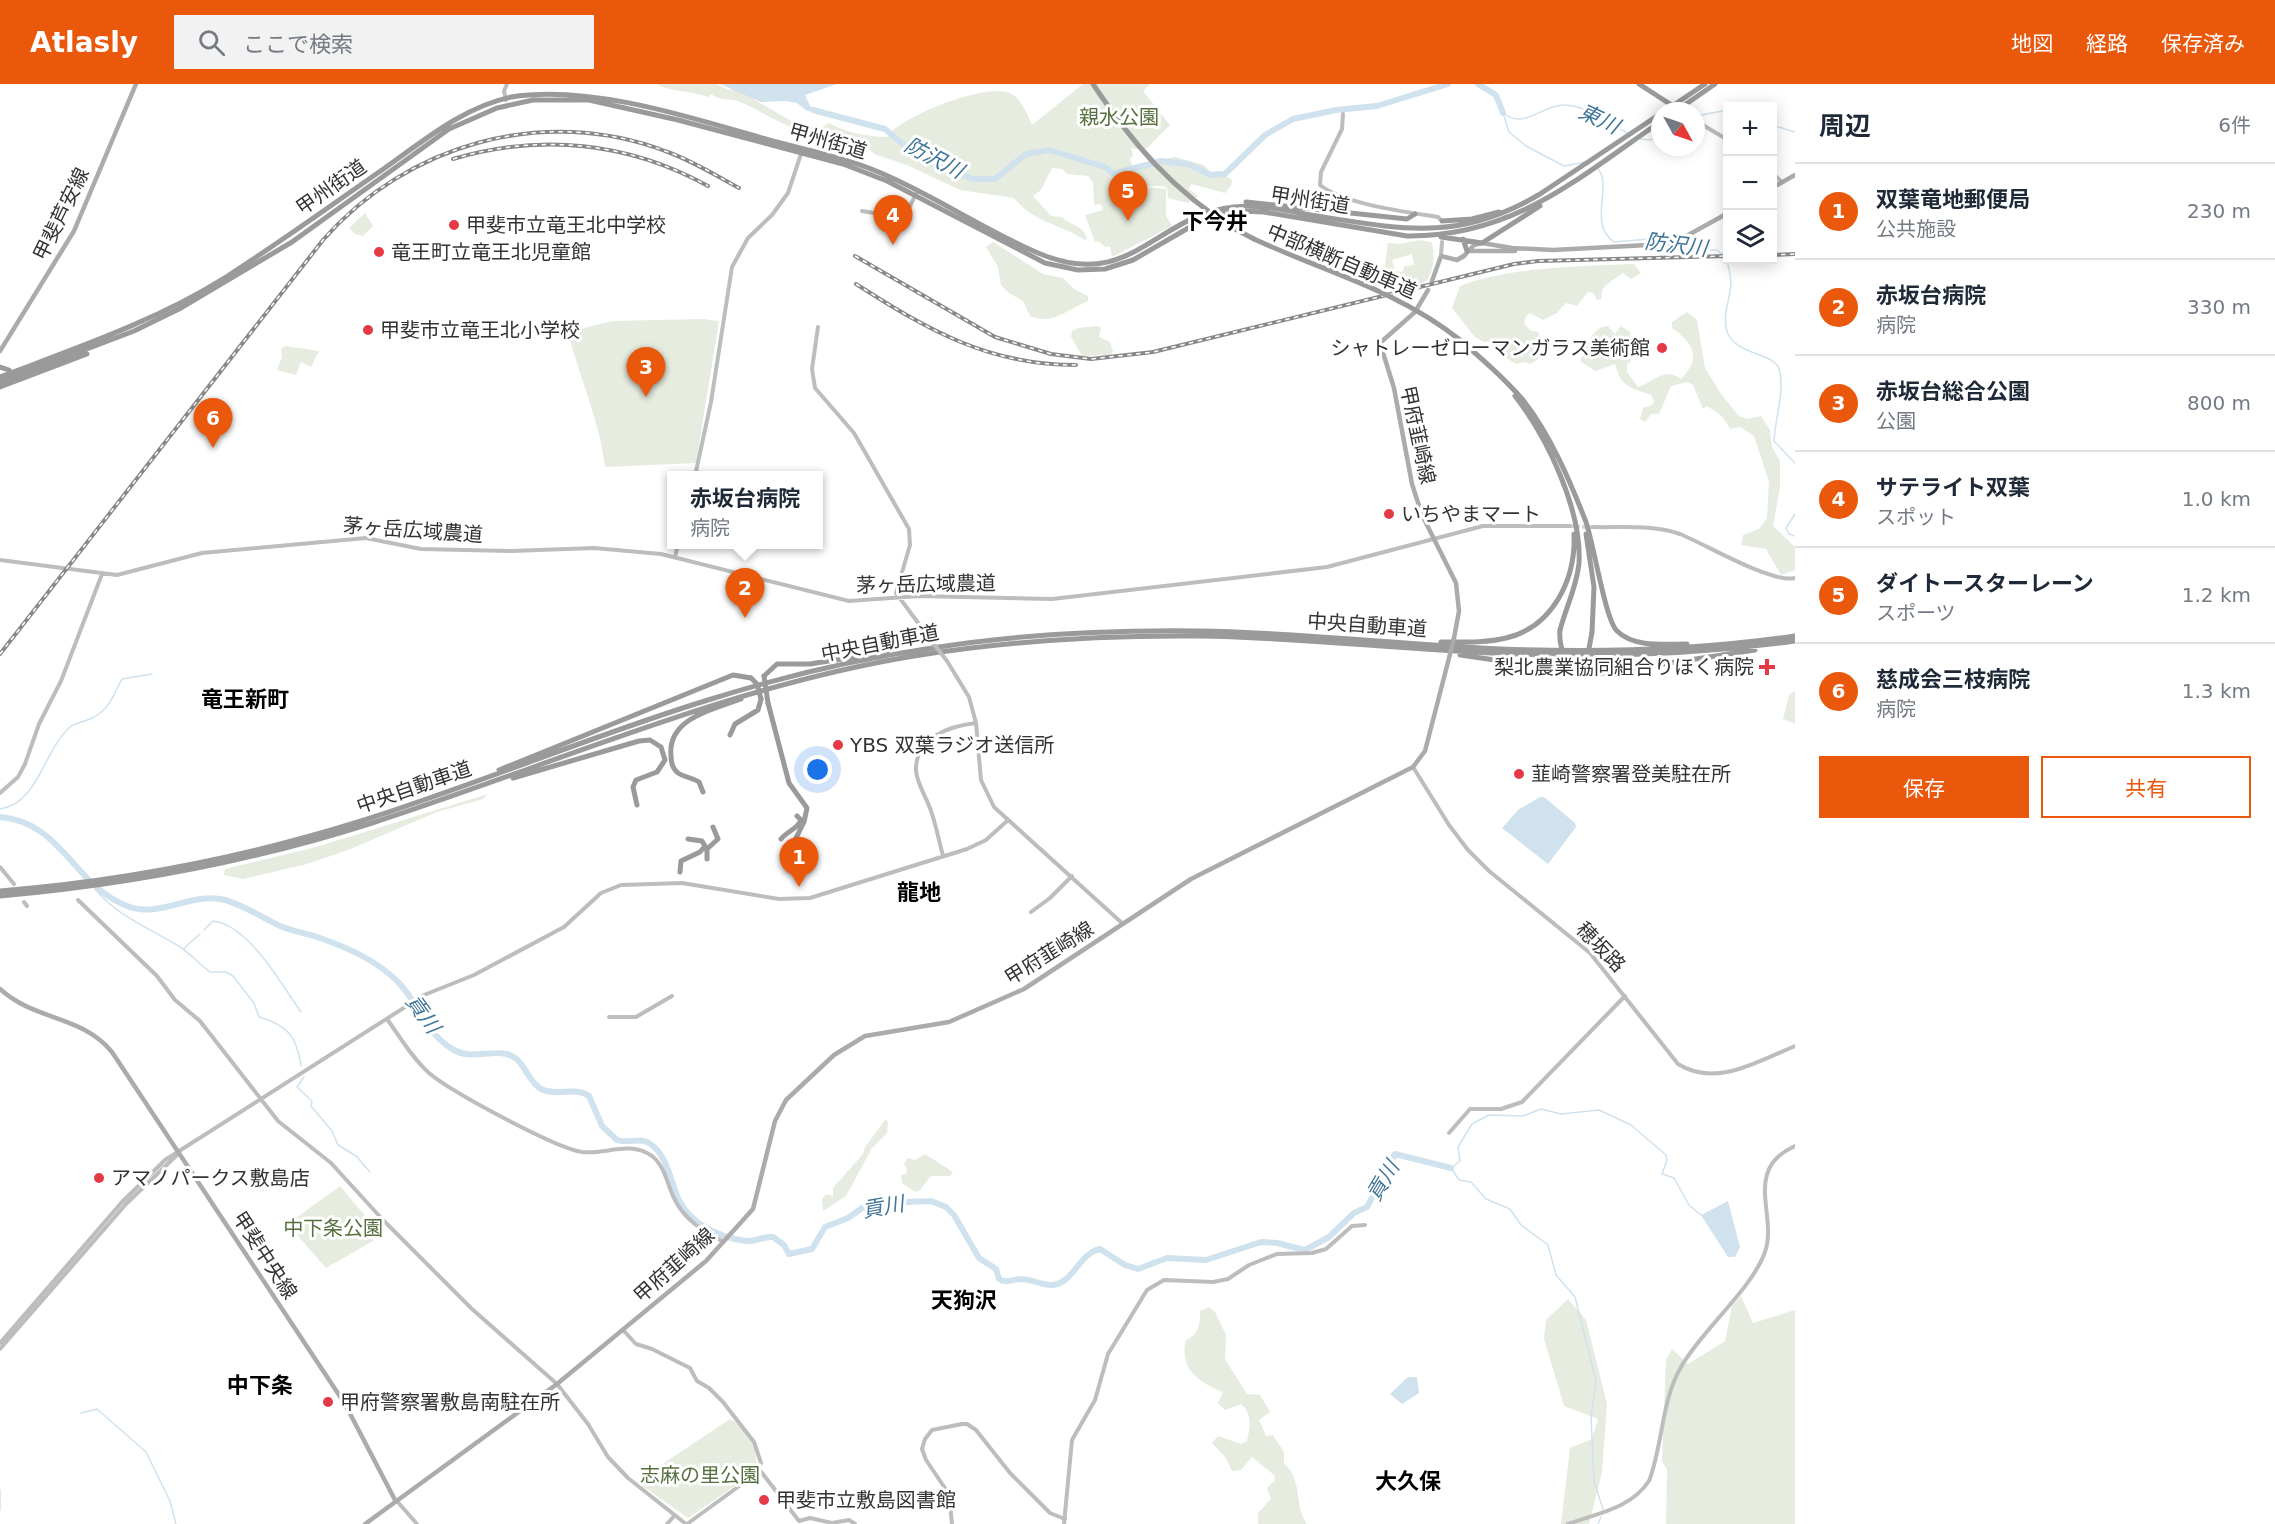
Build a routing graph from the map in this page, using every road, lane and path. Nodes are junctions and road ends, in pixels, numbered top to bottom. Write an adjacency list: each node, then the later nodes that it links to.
1 (136, 84): 46 (main road, 甲斐芦安線)
2 (507, 84): 7 (street)
3 (1093, 84): 48 (highway, 中部横断自動車道, bridge)
4 (1639, 84): 8 (highway)
5 (1705, 84): 9 (highway)
6 (1715, 84): 10 (highway)
7 (505, 99): 11 (street); 18 (highway, 甲州街道); 43 (highway, 甲州街道)
8 (1666, 102)
9 (1685, 102)
10 (1688, 102)
11 (508, 105): 18 (highway, 甲州街道); 45 (highway, 甲州街道)
12 (1343, 114): 29 (street)
13 (1651, 122): 16 (highway, 甲州街道)
14 (1651, 127): 16 (highway, 甲州街道)
15 (1705, 127): 17 (street)
16 (1638, 134): 19 (highway, 甲州街道)
17 (1723, 138)
18 (802, 150): 25 (highway, 甲州街道); 54 (street)
19 (1589, 168): 22 (highway, 甲州街道); 26 (highway, 甲州街道)
20 (1795, 175): 23 (main road)
21 (1777, 177): 23 (street)
22 (1566, 178): 27 (highway, 甲州街道); 31 (highway)
23 (1782, 182): 24 (main road)
24 (1777, 185)
25 (917, 193): 27 (highway, 甲州街道); 28 (street); 33 (highway, 甲州街道)
26 (1555, 193): 32 (highway); 33 (highway, 甲州街道)
27 (1213, 210): 29 (highway)
28 (862, 211)
29 (1415, 214): 31 (street)
30 (1723, 216): 38 (main road)
31 (1442, 223)
32 (1499, 231): 36 (highway); 37 (main road)
33 (1431, 236): 34 (highway)
34 (1463, 239): 36 (highway); 39 (highway)
35 (1442, 242): 40 (street)
36 (1482, 243): 37 (main road); 39 (main road)
37 (1502, 247): 38 (main road)
38 (1539, 250): 39 (main road)
39 (1467, 253): 40 (main road)
40 (1442, 256): 41 (main road)
41 (1432, 281)
42 (1428, 290): 59 (main road, 甲府韮崎線)
43 (141, 321): 47 (highway, 甲州街道); 50 (highway)
44 (818, 327): 65 (street)
45 (134, 331): 47 (highway, 甲州街道); 53 (highway, 甲州街道)
46 (0, 351)
47 (70, 354): 51 (highway, 甲州街道); 52 (highway, 甲州街道)
48 (1484, 361): 55 (highway, 中部横断自動車道); 56 (highway, 中部横断自動車道)
49 (0, 367): 50 (highway)
50 (9, 370): 51 (highway)
51 (0, 375)
52 (0, 382)
53 (0, 387)
54 (695, 471)
55 (1575, 498): 69 (highway); 71 (highway, bridge)
56 (1574, 517): 67 (highway, bridge); 68 (highway)
57 (1570, 526): 59 (street, 茅ヶ岳広域農道)
58 (1592, 527): 64 (street)
59 (1433, 538): 65 (street, 茅ヶ岳広域農道); 75 (main road, 甲府韮崎線, bridge)
60 (677, 549): 61 (street)
61 (675, 557): 63 (street, 茅ヶ岳広域農道); 65 (street, 茅ヶ岳広域農道)
62 (0, 560): 63 (street, 茅ヶ岳広域農道)
63 (102, 574): 79 (street)
64 (1795, 578)
65 (900, 599): 73 (street, bridge)
66 (1795, 636): 69 (highway, 中央自動車道)
67 (1795, 641): 71 (highway, 中央自動車道)
68 (1395, 642): 69 (highway, 中央自動車道); 70 (highway, 中央自動車道)
69 (1736, 644)
70 (932, 648): 77 (highway, 中央自動車道); 80 (highway, bridge)
71 (1413, 648): 72 (highway, 中央自動車道)
72 (788, 683): 76 (highway, 中央自動車道); 78 (highway)
73 (976, 723): 82 (street); 87 (street)
74 (730, 735): 77 (highway, bridge)
75 (1413, 766): 99 (main road, 甲府韮崎線); 102 (street, 穂坂路)
76 (466, 791): 81 (highway); 92 (highway, 中央自動車道)
77 (448, 792): 92 (highway, 中央自動車道)
78 (703, 792)
79 (0, 793)
80 (802, 800): 85 (highway); 86 (highway)
81 (637, 806)
82 (1007, 821): 87 (street); 91 (street)
83 (713, 827): 88 (highway)
84 (688, 839): 90 (highway)
85 (781, 839)
86 (795, 840)
87 (943, 856): 104 (street)
88 (707, 859)
89 (0, 867): 93 (street)
90 (680, 872)
91 (1072, 876): 98 (street); 99 (street)
92 (101, 883): 94 (highway, 中央自動車道)
93 (14, 885)
94 (83, 885): 95 (highway, 中央自動車道); 96 (highway, 中央自動車道)
95 (0, 891)
96 (0, 896)
97 (78, 900): 106 (street)
98 (1031, 912)
99 (1122, 923): 111 (main road, 甲府韮崎線)
100 (0, 989): 109 (main road, 甲斐中央線)
101 (672, 996): 103 (street)
102 (1625, 996): 105 (street, 穂坂路); 107 (street)
103 (609, 1017)
104 (387, 1019): 106 (street); 111 (street)
105 (1795, 1046)
106 (260, 1099): 109 (street); 115 (street)
107 (1449, 1133)
108 (1795, 1146): 126 (street)
109 (179, 1152): 113 (street); 114 (street); 117 (main road, 甲斐中央線)
110 (1365, 1225): 119 (street)
111 (722, 1241): 112 (main road, 甲府韮崎線)
112 (623, 1330): 115 (main road, 甲府韮崎線); 116 (street)
113 (0, 1343)
114 (0, 1349)
115 (557, 1384): 117 (main road, 甲府韮崎線); 118 (street)
116 (759, 1469): 123 (street); 124 (street)
117 (396, 1500): 120 (main road, 甲府韮崎線); 121 (street)
118 (675, 1515): 122 (street); 123 (street)
119 (1064, 1521): 125 (street)
120 (365, 1524)
121 (417, 1524)
122 (667, 1524)
123 (687, 1524)
124 (855, 1524)
125 (952, 1524)
126 (1568, 1524)

